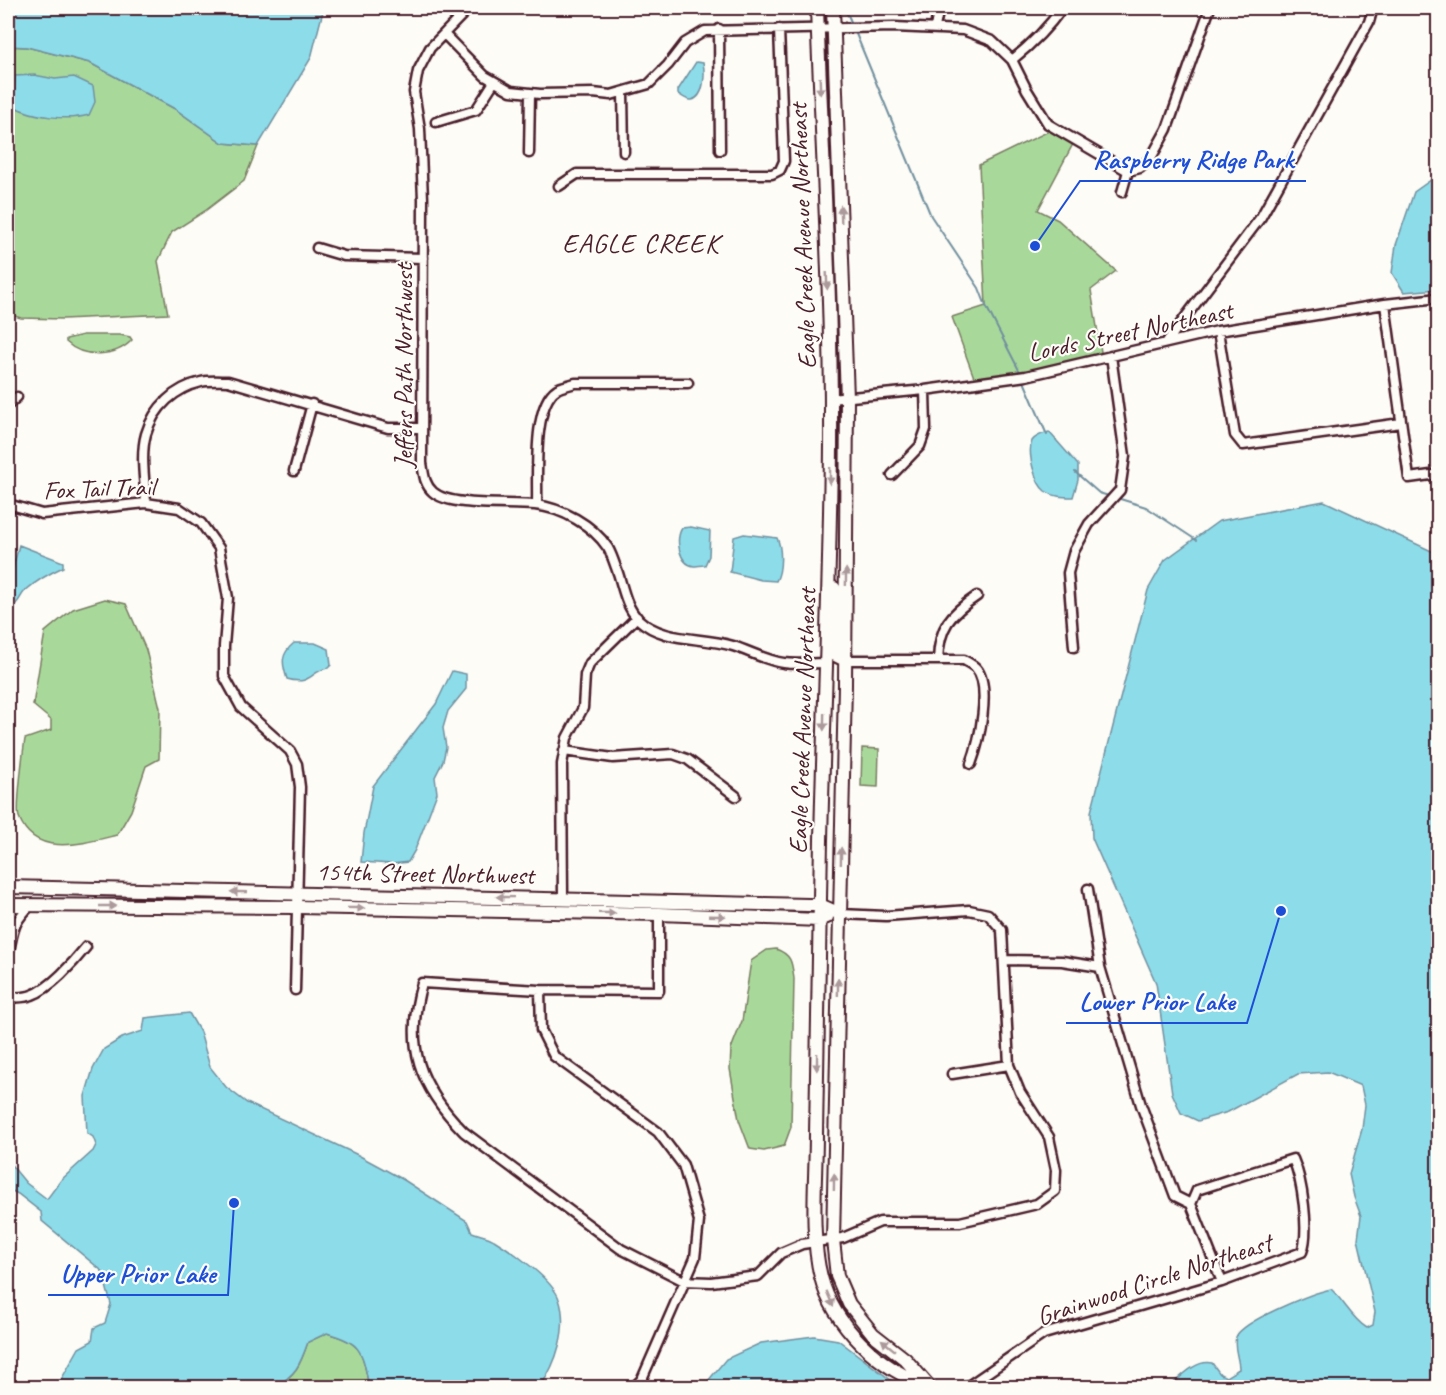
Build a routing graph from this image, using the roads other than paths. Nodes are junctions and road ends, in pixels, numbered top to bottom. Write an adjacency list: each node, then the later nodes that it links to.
1 (469, 8): 13 (street, Jeffers Path Northwest)
2 (817, 8): 9 (main road, Eagle Creek Avenue Northeast)
3 (833, 8): 10 (main road, Eagle Creek Avenue Northeast)
4 (939, 8): 8 (street)
5 (1062, 8): 14 (street)
6 (1210, 8): 22 (street)
7 (1373, 8): 30 (street)
8 (935, 27): 10 (street); 14 (street)
9 (818, 28): 10 (street); 12 (street); 36 (main road, Eagle Creek Avenue Northeast, one-way to 36)
10 (834, 28): 35 (main road, Eagle Creek Avenue Northeast, one-way to 10)
11 (719, 29): 12 (street); 16 (street); 19 (street)
12 (779, 29): 23 (street)
13 (444, 34): 15 (street); 26 (street, Jeffers Path Northwest)
14 (1012, 60): 22 (street)
15 (494, 82): 17 (street); 18 (street)
16 (623, 92): 17 (street); 20 (street)
17 (530, 93): 21 (street)
18 (436, 122)
19 (720, 150)
20 (624, 152)
21 (529, 153)
22 (1128, 171): 24 (street)
23 (559, 186)
24 (1122, 192)
25 (317, 248): 26 (street)
26 (423, 258): 40 (street, Jeffers Path Northwest)
27 (1438, 298): 28 (street, Lords Street Northeast)
28 (1385, 304): 29 (street, Lords Street Northeast); 39 (street)
29 (1218, 332): 30 (street, Lords Street Northeast); 39 (street)
30 (1166, 343): 31 (street, Lords Street Northeast)
31 (1111, 356): 33 (street, Lords Street Northeast); 50 (street)
32 (688, 383): 46 (street)
33 (925, 390): 35 (street, Lords Street Northeast); 43 (street)
34 (17, 397): 38 (street)
35 (847, 398): 36 (street, Lords Street Northeast); 51 (main road, Eagle Creek Avenue Northeast, one-way to 35)
36 (830, 399): 47 (main road, Eagle Creek Avenue Northeast, one-way to 47)
37 (312, 404): 40 (street); 41 (street); 44 (street)
38 (8, 405)
39 (1401, 423): 42 (street)
40 (422, 428): 46 (street, Jeffers Path Northwest)
41 (294, 471)
42 (1438, 474)
43 (892, 476)
44 (146, 503): 45 (street, Fox Tail Trail); 60 (street, Fox Tail Trail)
45 (8, 504)
46 (537, 505): 49 (street, Jeffers Path Northwest)
47 (828, 567): 51 (main road); 53 (main road, Eagle Creek Avenue Northeast)
48 (977, 596): 52 (street)
49 (637, 618): 53 (street); 54 (street)
50 (1074, 647)
51 (845, 660): 52 (street); 68 (main road, Eagle Creek Avenue Northeast, one-way to 51)
52 (938, 660): 55 (street)
53 (825, 663): 65 (main road, Eagle Creek Avenue Northeast, one-way to 65)
54 (564, 751): 56 (street); 62 (street)
55 (970, 764)
56 (736, 796)
57 (8, 887): 59 (main road, 154th Street Northwest)
58 (1088, 889): 73 (street)
59 (117, 890): 60 (main road, 154th Street Northwest, one-way to 59); 61 (main road)
60 (298, 892): 62 (main road, 154th Street Northwest, one-way to 60); 66 (street, Fox Tail Trail)
61 (8, 897)
62 (563, 898): 65 (main road, 154th Street Northwest)
63 (8, 905): 64 (main road, 154th Street Northwest)
64 (31, 905): 66 (main road, 154th Street Northwest, one-way to 66); 71 (street)
65 (820, 905): 68 (main road, 154th Street Northwest); 69 (main road, Eagle Creek Avenue Northeast)
66 (297, 907): 67 (main road, 154th Street Northwest, one-way to 67); 74 (street, Fox Tail Trail)
67 (659, 914): 69 (main road, 154th Street Northwest, one-way to 69); 75 (street)
68 (840, 914): 69 (main road, 154th Street Northwest); 72 (street, 154th Street Northwest); 80 (main road, Eagle Creek Avenue Northeast, one-way to 68)
69 (819, 920): 80 (main road, Eagle Creek Avenue Northeast, one-way to 80)
70 (86, 947): 76 (street)
71 (8, 956)
72 (1005, 960): 73 (street); 77 (street, 154th Street Northwest)
73 (1100, 967): 79 (street)
74 (295, 990)
75 (540, 990): 81 (street); 81 (street)
76 (8, 998)
77 (1009, 1065): 78 (street); 80 (street)
78 (952, 1074)
79 (1191, 1204): 83 (street); 83 (street, Grainwood Circle Northeast)
80 (824, 1242): 81 (street); 85 (main road, Eagle Creek Avenue Northeast, one-way to 80); 85 (main road, Eagle Creek Avenue Northeast, one-way to 85)
81 (684, 1281): 86 (street)
82 (8, 1282): 84 (street)
83 (1222, 1282): 87 (street, Grainwood Circle Northeast)
84 (8, 1295)
85 (930, 1386)
86 (633, 1388)
87 (965, 1388)

